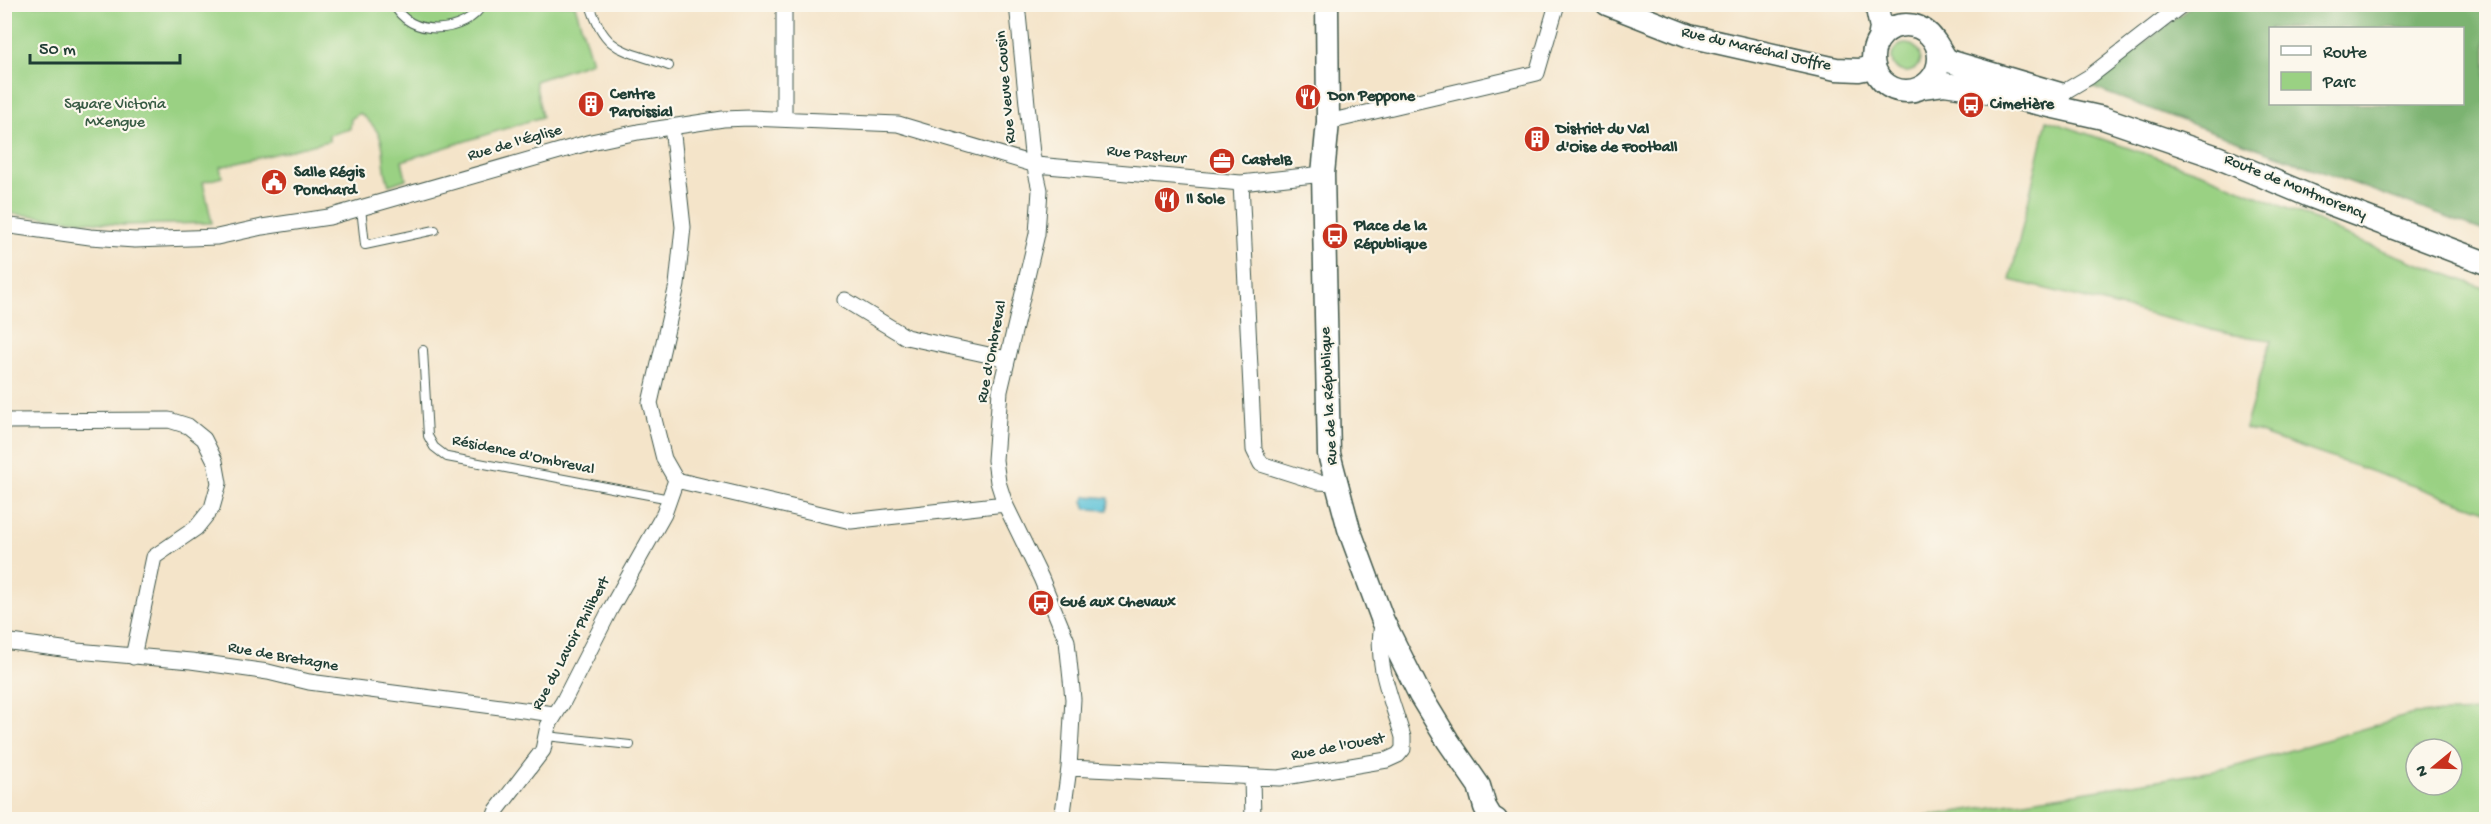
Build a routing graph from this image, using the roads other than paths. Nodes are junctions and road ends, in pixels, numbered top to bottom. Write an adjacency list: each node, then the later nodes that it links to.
1 (394, 4): 2 (lane)
2 (483, 4)
3 (590, 4): 14 (lane)
4 (784, 4): 18 (street)
5 (1017, 4): 21 (street, Rue Veuve Cousin)
6 (1327, 4): 19 (street, Rue de la République)
7 (1557, 4): 19 (street)
8 (1607, 4): 15 (street, Rue du Maréchal Joffre)
9 (1878, 4): 11 (street); 12 (street)
10 (2183, 4): 17 (street)
11 (1906, 25): 12 (street); 13 (street)
12 (1879, 39): 15 (street)
13 (1934, 40): 16 (street); 17 (street, Route de Montmorency)
14 (669, 66)
15 (1874, 67): 16 (street)
16 (1922, 87): 17 (street, Route de Montmorency)
17 (2052, 99): 27 (street, Route de Montmorency)
18 (783, 119): 20 (street, Rue de l'Église); 21 (street, Rue de l'Église)
19 (1328, 122): 22 (street, Rue de la République)
20 (672, 126): 24 (street, Rue de l'Église); 32 (street)
21 (1036, 165): 23 (street, Rue Pasteur); 30 (street, Rue d'Ombreval)
22 (1323, 174): 23 (street, Rue Pasteur); 33 (street, Rue de la République)
23 (1241, 183): 33 (street)
24 (361, 208): 25 (street, Rue de l'Église); 26 (lane)
25 (4, 225)
26 (435, 230)
27 (2487, 263)
28 (845, 300): 30 (street)
29 (423, 350): 34 (lane, Résidence d'Ombreval)
30 (1007, 359): 35 (street, Rue d'Ombreval)
31 (4, 421): 38 (street)
32 (676, 480): 34 (street, Rue du Lavoir Philibert); 35 (street)
33 (1335, 483): 36 (street, Rue de la République)
34 (670, 499): 39 (street, Rue du Lavoir Philibert)
35 (1005, 504): 42 (street, Rue d'Ombreval)
36 (1383, 621): 43 (street, Rue de l'Ouest); 47 (street, Rue de la République)
37 (4, 641): 38 (street, Rue de Bretagne)
38 (133, 657): 39 (street, Rue de Bretagne)
39 (554, 714): 40 (street, Rue du Lavoir Philibert)
40 (546, 736): 41 (lane); 44 (street, Rue du Lavoir Philibert)
41 (630, 744)
42 (1069, 768): 43 (street, Rue de l'Ouest); 45 (street, Rue d'Ombreval)
43 (1252, 778): 46 (street)
44 (493, 819)
45 (1062, 819)
46 (1253, 819)
47 (1496, 819)

